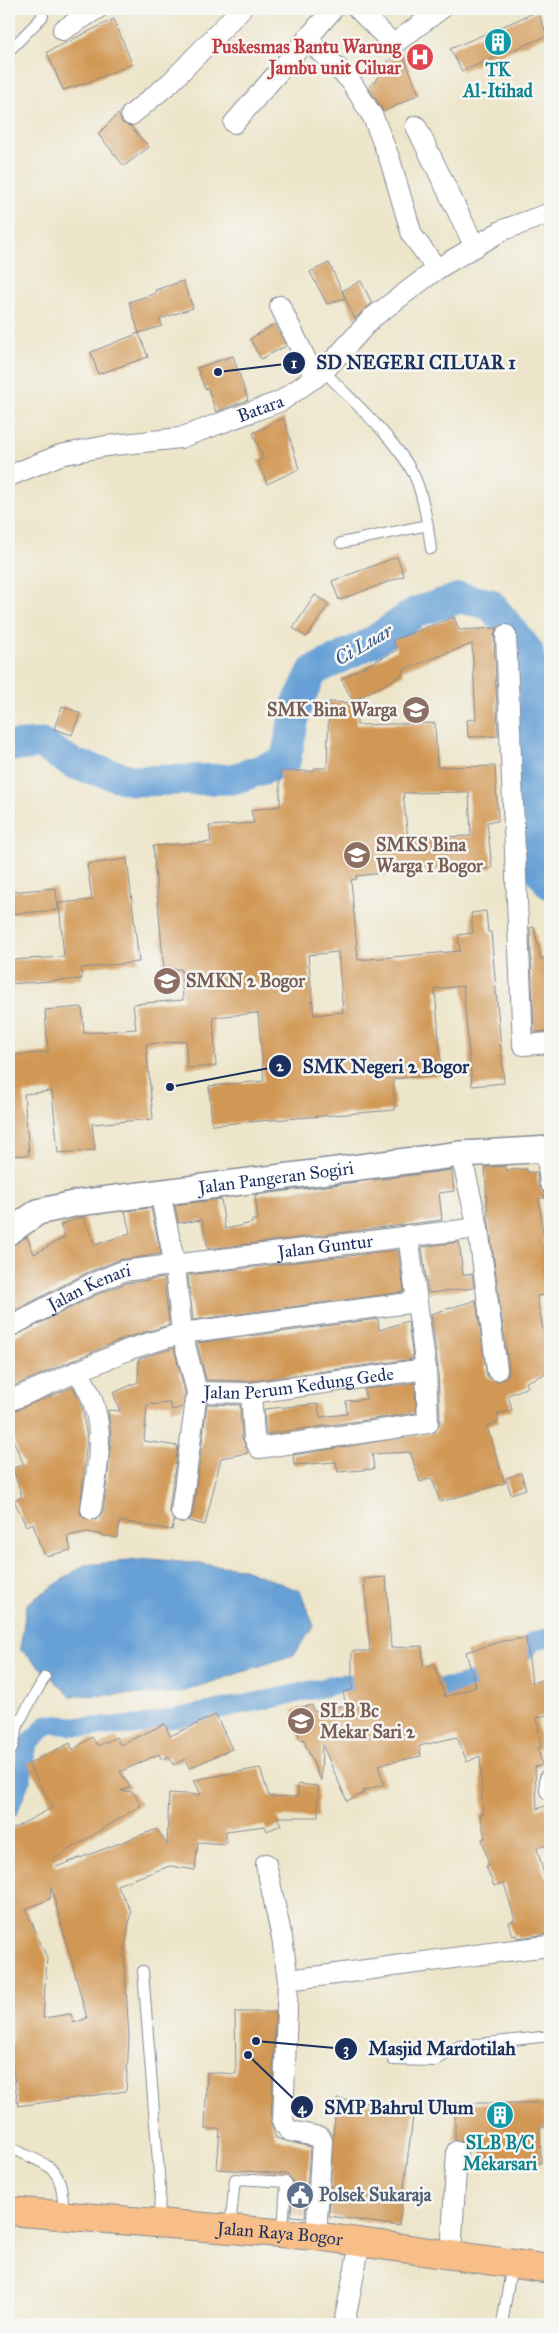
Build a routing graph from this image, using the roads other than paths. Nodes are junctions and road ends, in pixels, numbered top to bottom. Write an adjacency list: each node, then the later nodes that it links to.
1 (41, 9): 9 (lane)
2 (97, 9): 7 (street)
3 (241, 9): 10 (street)
4 (333, 9): 8 (street)
5 (358, 9): 6 (street)
6 (441, 9)
7 (63, 30)
8 (307, 39): 11 (street); 15 (street)
9 (9, 51)
10 (131, 115)
11 (234, 123)
12 (416, 126): 14 (street)
13 (550, 213): 14 (street, Batara)
14 (475, 247): 15 (street, Batara)
15 (436, 269): 17 (street, Batara)
16 (280, 306): 17 (street)
17 (319, 374): 18 (street, Batara); 19 (lane)
18 (9, 476)
19 (428, 525): 20 (lane); 21 (lane)
20 (342, 543)
21 (431, 549)
22 (506, 635): 23 (street)
23 (550, 1043)
24 (548, 1150): 25 (street, Jalan Pangeran Sogiri); 26 (street)
25 (461, 1154): 27 (street, Jalan Pangeran Sogiri); 28 (street)
26 (550, 1183)
27 (160, 1192): 29 (street, Jalan Pangeran Sogiri); 31 (street, Jalan Perum Kedung Gede)
28 (478, 1228): 30 (street, Jalan Guntur); 36 (street)
29 (9, 1232)
30 (408, 1235): 31 (street, Jalan Guntur); 32 (street)
31 (175, 1266): 33 (street, Jalan Kenari); 34 (street, Jalan Perum Kedung Gede)
32 (416, 1302): 34 (street); 35 (street)
33 (9, 1327)
34 (182, 1333): 37 (street); 38 (street, Jalan Perum Kedung Gede)
35 (426, 1370): 39 (street, Jalan Perum Kedung Gede); 39 (street)
36 (497, 1370)
37 (77, 1371): 40 (street); 41 (street)
38 (197, 1392): 39 (street, Jalan Perum Kedung Gede); 42 (street)
39 (251, 1393)
40 (9, 1401)
41 (91, 1509)
42 (181, 1512)
43 (45, 1677): 44 (lane)
44 (9, 1752)
45 (550, 1778): 46 (street)
46 (550, 1790)
47 (266, 1864): 50 (street)
48 (550, 1946): 50 (street)
49 (143, 1971): 57 (lane)
50 (288, 1980): 60 (street)
51 (550, 2036): 52 (lane)
52 (393, 2060)
53 (9, 2145): 56 (lane)
54 (457, 2151): 62 (street)
55 (9, 2211): 56 (highway, Jalan Raya Bogor)
56 (64, 2214): 57 (highway, Jalan Raya Bogor)
57 (159, 2224): 58 (highway, Jalan Raya Bogor)
58 (230, 2229): 59 (highway, Jalan Raya Bogor); 59 (lane)
59 (282, 2233): 60 (highway, Jalan Raya Bogor)
60 (316, 2236): 61 (highway, Jalan Raya Bogor)
61 (360, 2243): 62 (highway, Jalan Raya Bogor); 65 (street)
62 (451, 2255): 63 (highway, Jalan Raya Bogor)
63 (512, 2263): 64 (highway, Jalan Raya Bogor); 66 (lane)
64 (550, 2269)
65 (344, 2324)
66 (502, 2324)

